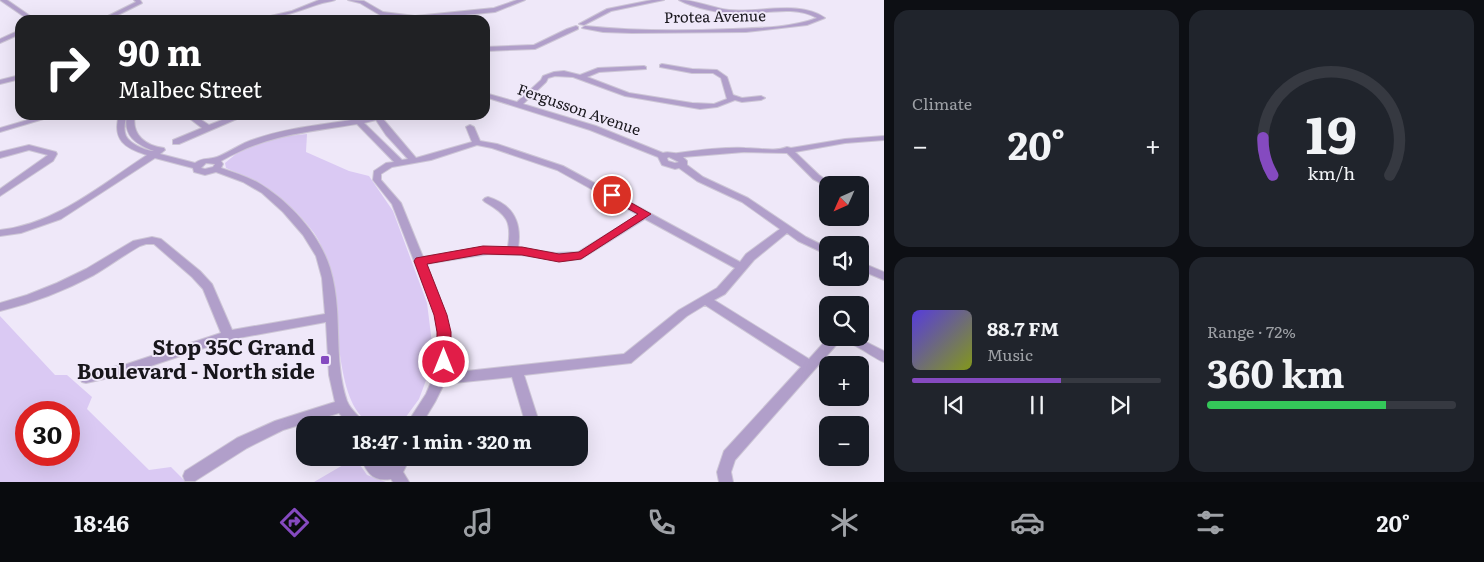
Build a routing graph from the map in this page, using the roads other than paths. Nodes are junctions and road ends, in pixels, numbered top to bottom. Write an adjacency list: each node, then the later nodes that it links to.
1 (137, 0): 2 (street); 11 (street)
2 (143, 0)
3 (332, 0): 12 (street)
4 (351, 0): 13 (street)
5 (522, 0): 14 (street)
6 (661, 0): 15 (street)
7 (682, 0): 15 (street, Protea Avenue)
8 (7, 2): 9 (street); 10 (street)
9 (0, 7)
10 (26, 15)
11 (113, 15)
12 (280, 15)
13 (390, 15)
14 (445, 15)
15 (581, 27): 18 (street)
16 (15, 34): 17 (street)
17 (0, 41)
18 (490, 49)
19 (662, 66): 25 (street)
20 (644, 68): 21 (street)
21 (580, 77): 25 (street); 27 (street)
22 (15, 78): 23 (street)
23 (0, 82)
24 (490, 97): 27 (street, Fergusson Avenue)
25 (732, 98): 26 (street)
26 (761, 98)
27 (518, 105): 46 (street, Fergusson Avenue)
28 (35, 120): 38 (street)
29 (122, 120): 43 (street)
30 (130, 120): 43 (street)
31 (196, 120): 37 (street)
32 (229, 120): 37 (street)
33 (371, 120): 35 (street)
34 (379, 120): 48 (street)
35 (360, 123): 49 (street); 51 (street)
36 (470, 127): 41 (street)
37 (208, 128): 40 (street)
38 (0, 130)
39 (882, 140): 42 (street)
40 (176, 142)
41 (477, 143): 48 (street); 55 (street)
42 (787, 149): 44 (street); 52 (street)
43 (158, 152): 51 (street); 57 (street)
44 (703, 153): 47 (street); 50 (street)
45 (0, 155): 53 (street)
46 (663, 156): 47 (street); 50 (street, Fergusson Avenue)
47 (676, 156): 50 (street)
48 (414, 160): 49 (street)
49 (400, 163): 60 (street)
50 (682, 164): 56 (street)
51 (216, 165): 66 (street)
52 (819, 179)
53 (0, 193)
54 (488, 200): 59 (street)
55 (646, 214): 59 (street); 61 (street)
56 (786, 229): 58 (street); 61 (street)
57 (0, 233)
58 (819, 247)
59 (513, 251): 60 (street)
60 (420, 261): 74 (street)
61 (742, 267): 64 (street)
62 (869, 270): 63 (street)
63 (884, 276)
64 (705, 300): 71 (street); 72 (street)
65 (0, 308): 67 (street)
66 (331, 317): 67 (street); 75 (street)
67 (228, 335): 73 (street)
68 (828, 346): 71 (street)
69 (865, 346): 70 (street)
70 (884, 357)
71 (810, 366): 82 (street)
72 (516, 370): 74 (street); 78 (street)
73 (86, 378)
74 (441, 379): 77 (street)
75 (342, 406): 76 (street); 80 (street)
76 (348, 416)
77 (420, 416)
78 (530, 416)
79 (371, 466): 81 (street)
80 (190, 476)
81 (398, 477)
82 (726, 482)

